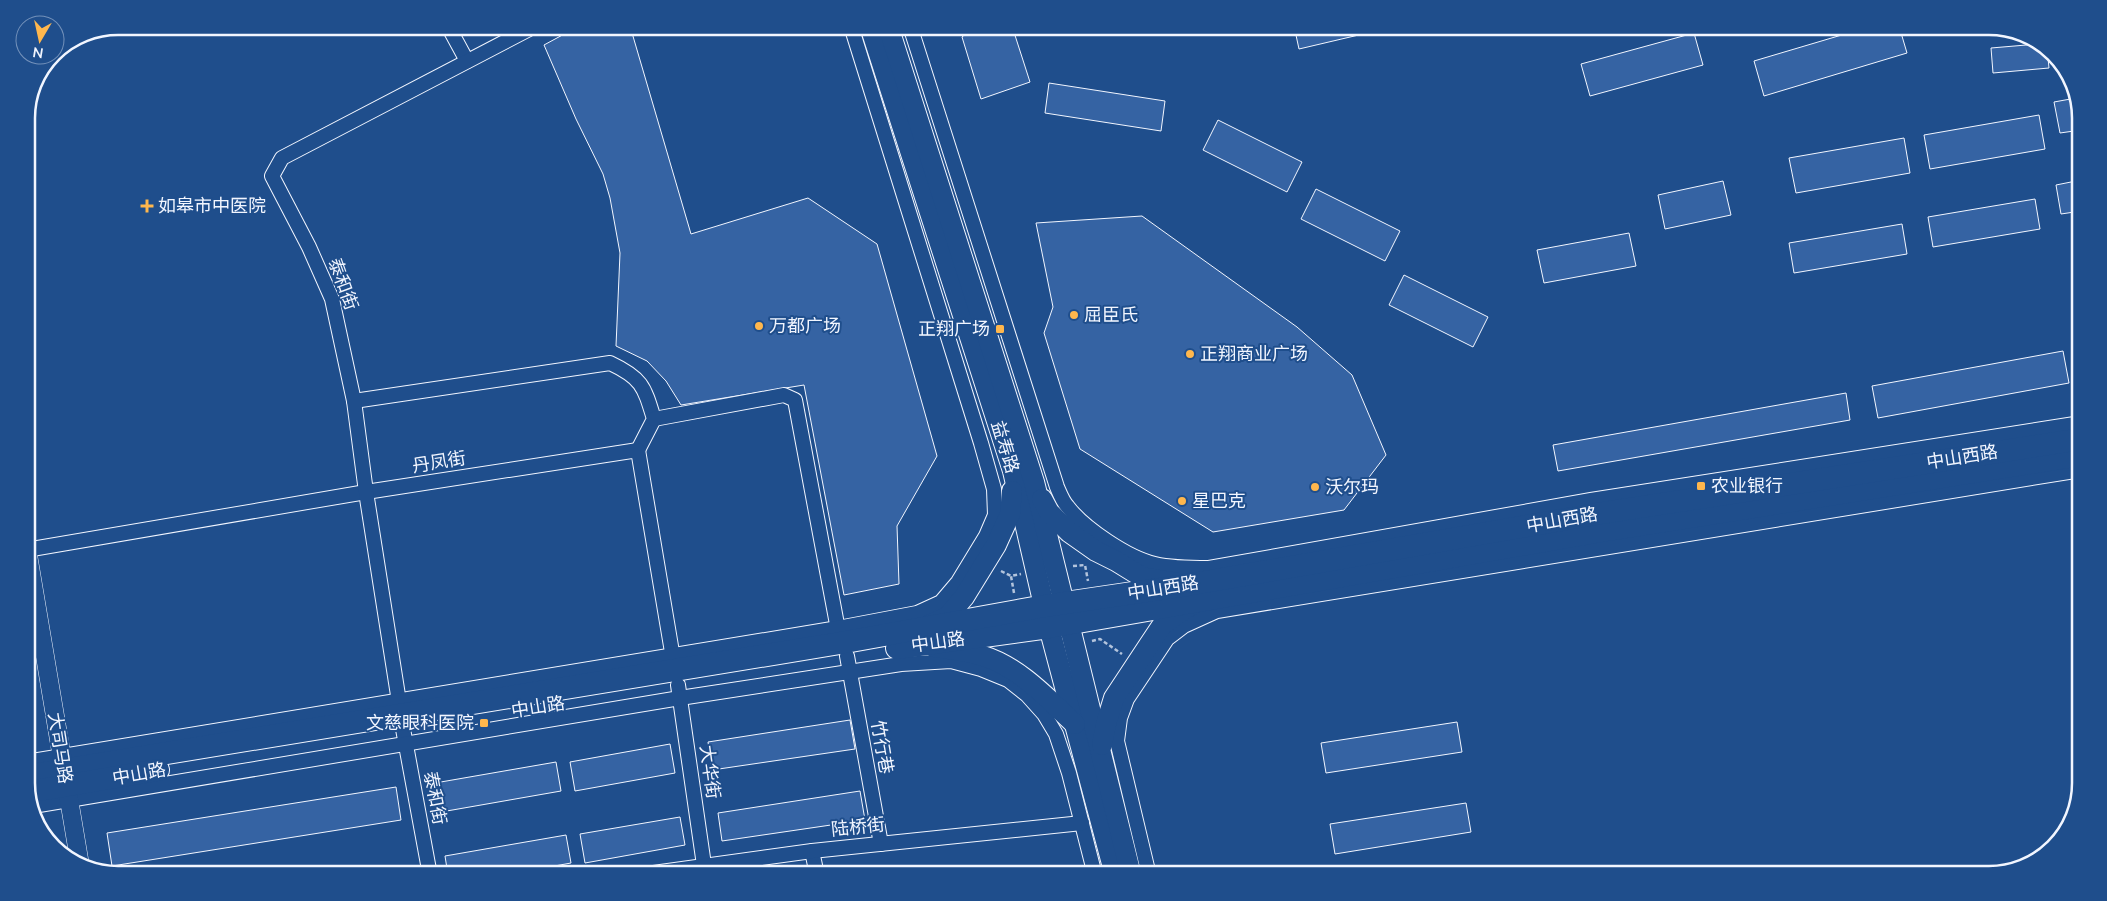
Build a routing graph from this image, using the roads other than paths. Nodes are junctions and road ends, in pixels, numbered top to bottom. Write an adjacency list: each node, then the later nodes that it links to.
1 (453, 35): 7 (street)
2 (518, 35): 7 (street, 泰和街)
3 (854, 35): 23 (street)
4 (873, 35): 15 (main road, 益寿路)
5 (891, 35): 16 (main road, 益寿路)
6 (913, 35): 10 (street)
7 (467, 61): 8 (street, 泰和街)
8 (354, 401): 9 (street); 17 (street, 泰和街)
9 (654, 418): 12 (street); 23 (street, 竹行巷)
10 (2072, 424)
11 (2072, 440): 19 (main road, 中山西路)
12 (638, 450): 17 (street, 丹凤街); 24 (street)
13 (2072, 456): 19 (main road, 中山西路)
14 (2072, 471): 44 (street)
15 (1013, 472): 21 (main road, 益寿路); 22 (main road)
16 (1034, 482): 19 (main road); 21 (main road, 益寿路)
17 (366, 492): 18 (street, 丹凤街); 25 (street, 泰和街)
18 (35, 547)
19 (1192, 593): 21 (main road, 中山西路); 27 (main road)
20 (35, 596): 30 (street, 大司马路)
21 (1057, 615): 22 (main road, 中山路); 26 (main road, 益寿路); 27 (main road, 益寿路)
22 (920, 636): 23 (main road, 中山路); 26 (main road)
23 (844, 650): 24 (main road, 中山路); 24 (street); 33 (street); 34 (street, 竹行巷)
24 (676, 677): 25 (main road, 中山路); 37 (street, 大华街)
25 (402, 722): 30 (main road, 中山路); 30 (street); 38 (street, 泰和街)
26 (1075, 724): 42 (main road, 益寿路)
27 (1101, 752): 43 (main road, 益寿路)
28 (35, 766): 30 (street)
29 (35, 776): 30 (main road, 中山路)
30 (65, 778): 31 (main road, 中山路); 32 (street); 36 (street, 大司马路)
31 (35, 789)
32 (38, 802)
33 (1082, 823): 34 (street, 陆桥街); 41 (street)
34 (881, 844): 35 (street, 陆桥街)
35 (812, 851): 37 (street, 陆桥街); 40 (street)
36 (78, 856)
37 (704, 865): 39 (street, 陆桥街)
38 (428, 866)
39 (698, 866)
40 (815, 866)
41 (1093, 866)
42 (1113, 866)
43 (1129, 866)
44 (1147, 866)

